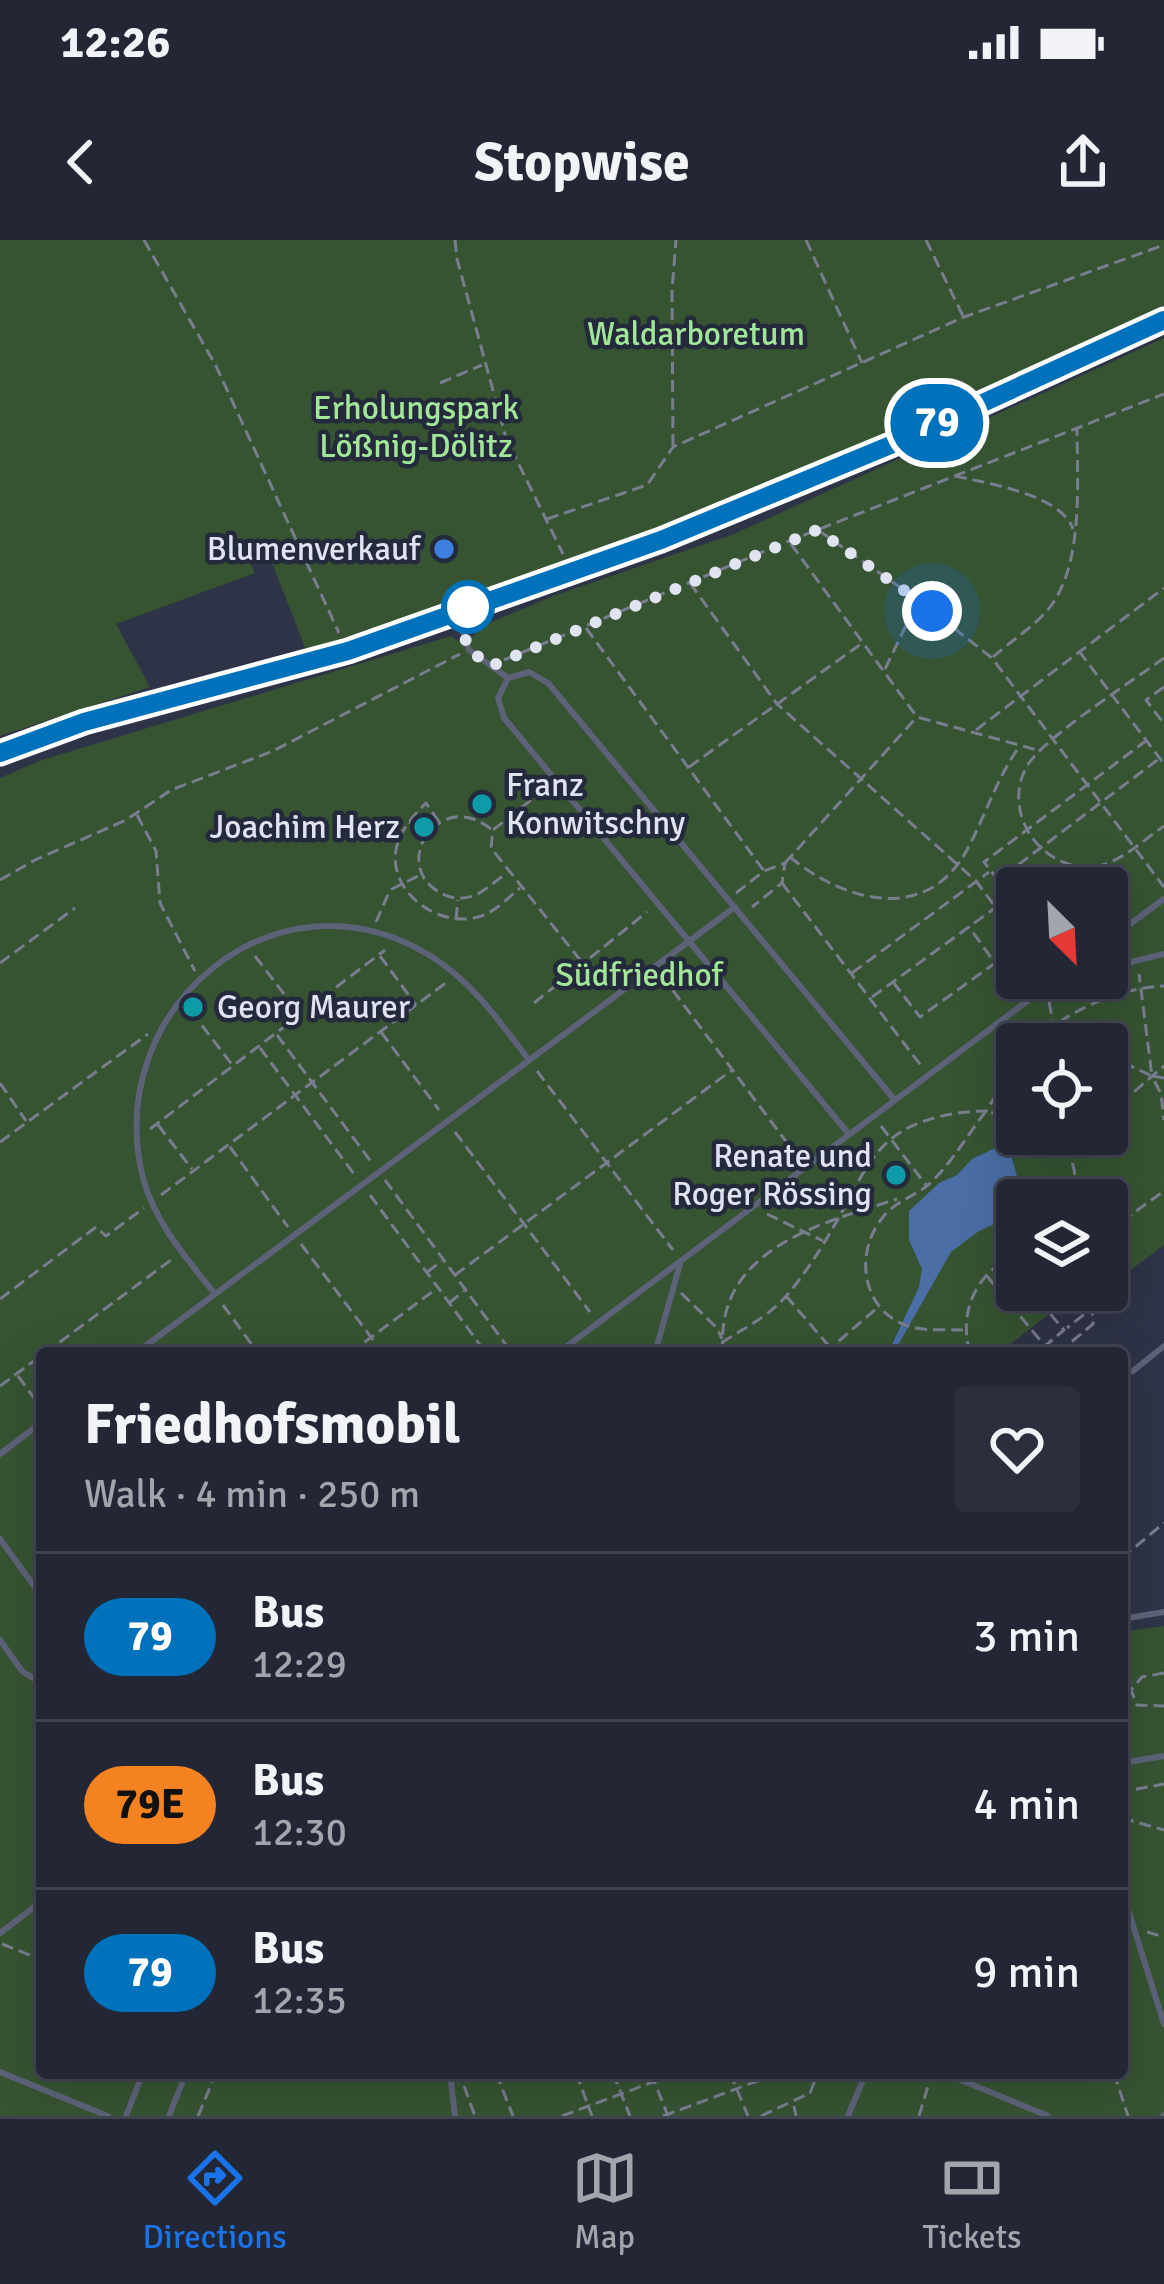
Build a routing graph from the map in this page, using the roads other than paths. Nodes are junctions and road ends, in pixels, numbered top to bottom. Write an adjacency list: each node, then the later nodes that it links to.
1 (1164, 320): 2 (street)
2 (456, 611): 3 (lane); 4 (street)
3 (508, 679): 6 (lane); 8 (lane)
4 (0, 753)
5 (1164, 899): 7 (lane)
6 (735, 907): 8 (lane); 13 (lane)
7 (1128, 926)
8 (689, 941): 12 (lane); 14 (lane)
9 (1164, 954): 10 (lane)
10 (1128, 962)
11 (1029, 999): 13 (lane)
12 (529, 1060): 16 (lane); 16 (lane)
13 (894, 1099): 14 (lane)
14 (848, 1133): 15 (lane)
15 (681, 1261): 19 (lane); 20 (lane)
16 (214, 1294): 18 (lane)
17 (1164, 1346): 21 (lane)
18 (144, 1347)
19 (566, 1347)
20 (657, 1347)
21 (1133, 1371)
22 (36, 1427): 23 (lane)
23 (0, 1454)
24 (0, 1539): 25 (lane)
25 (36, 1589)
26 (1164, 1612): 27 (lane)
27 (1128, 1618)
28 (0, 1640): 29 (lane)
29 (36, 1680)
30 (1164, 1756): 31 (lane)
31 (1128, 1762)
32 (36, 1906): 34 (lane)
33 (1128, 1909): 35 (lane)
34 (0, 1933)
35 (1164, 2024)
36 (0, 2072): 42 (lane)
37 (140, 2079): 43 (lane)
38 (184, 2079): 44 (lane)
39 (451, 2079): 45 (lane)
40 (863, 2079): 46 (lane)
41 (959, 2079): 47 (lane)
42 (108, 2116)
43 (125, 2116)
44 (169, 2116)
45 (455, 2116)
46 (848, 2116)
47 (1048, 2116)

